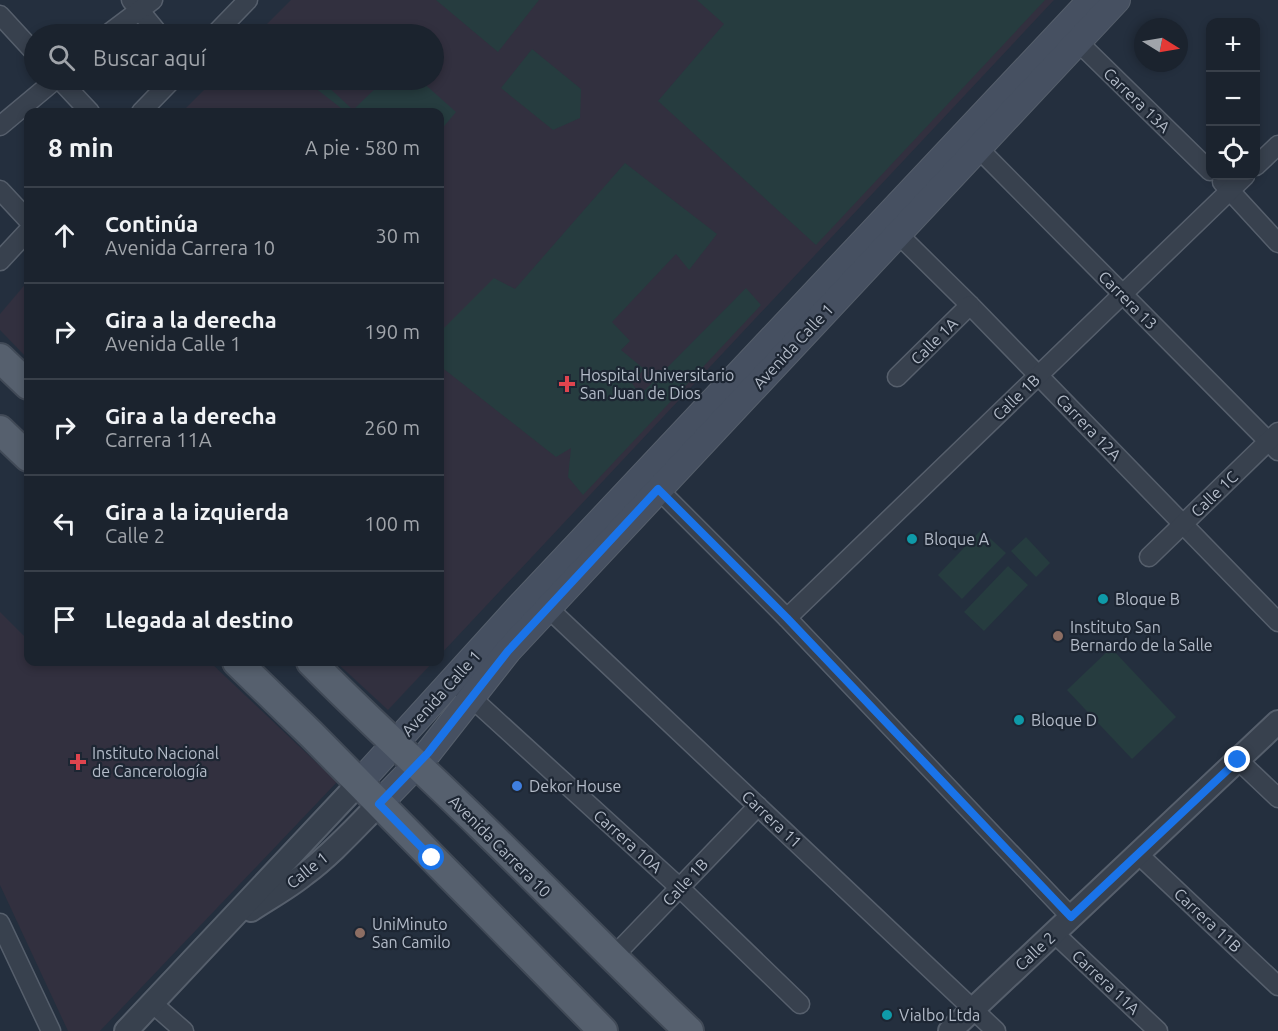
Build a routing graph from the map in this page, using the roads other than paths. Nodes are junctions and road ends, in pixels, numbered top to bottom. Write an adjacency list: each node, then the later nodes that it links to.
1 (248, 0): 8 (street)
2 (1091, 0): 9 (main road, Avenida Calle 1)
3 (1117, 0): 9 (main road, Avenida Calle 1)
4 (141, 4): 6 (street); 7 (street)
5 (0, 15): 10 (street)
6 (119, 24)
7 (153, 24)
8 (225, 24)
9 (1071, 35): 17 (main road, Avenida Calle 1); 20 (street, Carrera 13A)
10 (24, 41)
11 (43, 90): 16 (street)
12 (69, 90): 14 (street)
13 (162, 90): 15 (street)
14 (86, 108)
15 (145, 108)
16 (0, 126)
17 (971, 141): 26 (main road, Avenida Calle 1); 30 (street, Carrera 13); 47 (main road, Avenida Calle 1)
18 (1278, 145): 19 (street)
19 (1260, 162)
20 (1206, 167)
21 (1220, 180): 24 (street)
22 (1241, 180): 24 (street, Calle 1B)
23 (0, 190): 25 (street)
24 (1230, 190): 28 (street); 30 (street, Calle 1B)
25 (24, 216)
26 (898, 234): 31 (street, Carrera 12A); 39 (main road, Avenida Calle 1)
27 (24, 235): 29 (street)
28 (1278, 243)
29 (0, 261)
30 (1123, 294): 33 (street, Calle 1B); 37 (street, Carrera 13)
31 (970, 305): 33 (street, Carrera 12A); 34 (street, Calle 1A)
32 (0, 358): 35 (main road)
33 (1039, 375): 40 (street, Carrera 12A); 43 (street, Calle 1B)
34 (897, 377)
35 (24, 382)
36 (0, 430): 38 (main road)
37 (1275, 442): 40 (street, Calle 1C)
38 (24, 453)
39 (658, 489): 42 (main road, Avenida Calle 1); 43 (street)
40 (1183, 524): 41 (street, Calle 1C); 44 (street, Carrera 12A)
41 (1149, 556)
42 (548, 608): 47 (main road, Avenida Calle 1); 55 (street, Carrera 11)
43 (787, 618): 58 (street)
44 (1278, 622)
45 (241, 666): 52 (main road)
46 (314, 666): 49 (main road, Avenida Carrera 10)
47 (462, 690): 49 (main road, Avenida Calle 1); 51 (main road, Avenida Calle 1); 57 (street, Carrera 10A)
48 (1278, 722): 50 (street, Calle 2)
49 (395, 744): 51 (main road, Avenida Carrera 10); 52 (main road, Avenida Calle 1)
50 (1238, 760): 53 (street); 56 (street, Calle 2)
51 (417, 765): 54 (main road, Avenida Calle 1); 62 (main road, Avenida Carrera 10)
52 (359, 783): 54 (main road); 60 (street, Calle 1)
53 (1278, 798)
54 (379, 804): 60 (street, Calle 1); 70 (main road)
55 (758, 806): 57 (street, Calle 1B); 66 (street, Carrera 11)
56 (1138, 854): 58 (street, Calle 2); 63 (street, Carrera 11B)
57 (680, 888): 62 (street, Calle 1B); 65 (street, Carrera 10A)
58 (1071, 917): 61 (street, Calle 2)
59 (0, 922): 67 (street)
60 (226, 925): 64 (street, Calle 1)
61 (1054, 933): 66 (street, Calle 2); 74 (street, Carrera 11A)
62 (612, 958): 71 (main road, Avenida Carrera 10)
63 (1278, 986)
64 (152, 1003): 68 (street, Calle 1); 69 (street)
65 (800, 1004)
66 (973, 1010): 72 (street, Calle 2); 73 (street, Carrera 11)
67 (51, 1031)
68 (126, 1031)
69 (184, 1031)
70 (603, 1031)
71 (689, 1031)
72 (950, 1031)
73 (996, 1031)
74 (1158, 1031)

